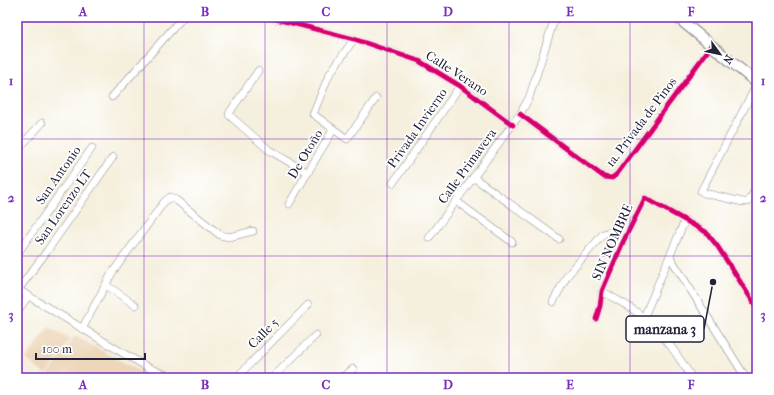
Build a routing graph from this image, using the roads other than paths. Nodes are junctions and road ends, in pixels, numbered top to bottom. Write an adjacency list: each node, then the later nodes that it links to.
1 (183, 17): 10 (street)
2 (268, 17): 5 (street, Calle Verano)
3 (555, 17): 12 (street, Calle Primavera)
4 (677, 17): 6 (street)
5 (354, 39): 9 (street, Calle Verano); 15 (street, De Otoño)
6 (712, 45): 8 (street); 12 (street, 1a. Privada de Pinos)
7 (258, 71): 19 (street)
8 (757, 84): 22 (street)
9 (460, 86): 14 (street, Calle Verano); 21 (street, Privada Invierno)
10 (112, 97)
11 (376, 98): 15 (street)
12 (520, 114): 14 (street, Calle Primavera)
13 (42, 123): 17 (street)
14 (513, 125): 20 (street, Calle Primavera)
15 (333, 130): 19 (street, De Otoño)
16 (92, 148): 31 (street, San Antonio)
17 (17, 150)
18 (114, 157): 34 (street, San Lorenzo LT)
19 (308, 173): 24 (street, De Otoño)
20 (473, 177): 23 (street, Calle Primavera); 28 (street)
21 (393, 183)
22 (757, 187)
23 (456, 200): 27 (street, Calle Primavera); 29 (street)
24 (289, 204)
25 (685, 220): 30 (street, SIN NOMBRE); 32 (street); 40 (street)
26 (253, 231): 33 (street)
27 (429, 238)
28 (559, 239)
29 (512, 242)
30 (623, 242): 35 (street, SIN NOMBRE); 37 (street, SIN NOMBRE)
31 (17, 254)
32 (670, 256): 42 (street); 52 (street)
33 (106, 285): 38 (street); 44 (street)
34 (18, 290): 36 (street)
35 (602, 291): 42 (street, SIN NOMBRE); 43 (street, SIN NOMBRE)
36 (28, 296): 41 (street); 44 (street)
37 (553, 302)
38 (135, 304)
39 (308, 305): 48 (street, Calle 5)
40 (757, 308)
41 (17, 312)
42 (644, 317): 51 (street, SIN NOMBRE)
43 (596, 319)
44 (82, 329): 47 (street)
45 (316, 335): 49 (street)
46 (353, 369): 50 (street)
47 (175, 378)
48 (236, 378)
49 (272, 378)
50 (341, 378)
51 (692, 378)
52 (746, 378)

